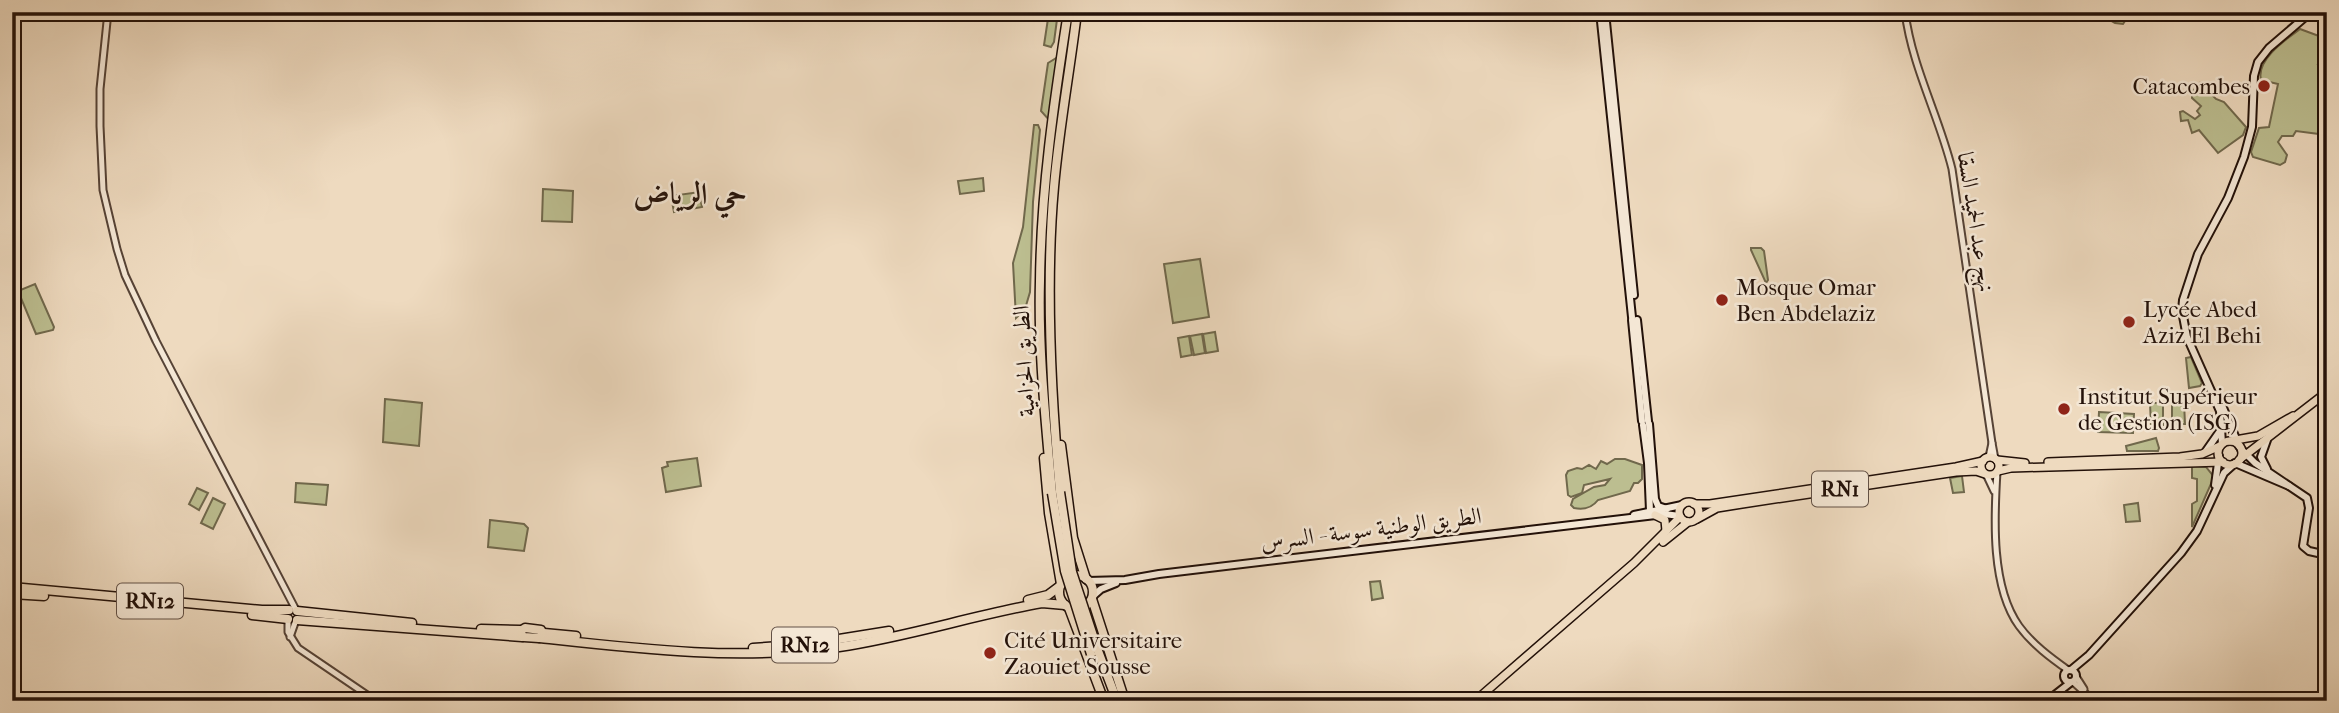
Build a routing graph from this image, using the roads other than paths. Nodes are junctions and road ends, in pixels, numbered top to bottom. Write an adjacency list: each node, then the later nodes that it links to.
1 (108, 12): 43 (street)
2 (1068, 12): 13 (highway, الطريق الحزامية)
3 (1077, 12): 11 (highway, الطريق الحزامية)
4 (1603, 12): 10 (main road)
5 (1905, 12): 17 (street, نهج عبد الحميد السقا)
6 (2311, 12): 7 (main road)
7 (2228, 198): 12 (main road); 15 (main road)
8 (2327, 392): 9 (main road, RN1)
9 (2300, 413): 14 (main road, RN1); 15 (main road, RN1)
10 (1645, 423): 28 (main road); 29 (main road)
11 (1057, 429): 24 (highway, الطريق الحزامية); 36 (highway)
12 (2220, 429): 15 (main road); 16 (main road)
13 (1047, 431): 24 (highway, الطريق الحزامية); 38 (highway)
14 (2270, 436): 15 (main road, RN1); 20 (main road)
15 (2234, 451): 16 (main road, RN1); 18 (main road, RN1); 18 (main road); 20 (main road); 22 (main road); 23 (main road)
16 (2202, 454): 17 (main road, RN1)
17 (1991, 459): 19 (main road); 21 (main road); 26 (main road, RN1)
18 (2220, 460): 19 (main road, RN1); 23 (main road)
19 (1997, 471): 21 (main road, RN1); 25 (street)
20 (2270, 473): 22 (main road)
21 (1985, 474): 25 (street); 31 (main road, RN1)
22 (2291, 486): 34 (main road)
23 (2214, 492): 46 (main road)
24 (1056, 493): 45 (highway, الطريق الحزامية, bridge)
25 (1996, 497): 47 (street)
26 (1694, 504): 27 (main road, RN1); 31 (main road)
27 (1682, 505): 28 (main road, الطريق الوطنية سوسة - السرس / RN12); 30 (main road)
28 (1667, 509): 29 (main road, الطريق الوطنية سوسة - السرس / RN12)
29 (1653, 513): 30 (main road, الطريق الوطنية سوسة - السرس / RN12); 33 (main road); 37 (main road, الطريق الوطنية سوسة - السرس / RN12)
30 (1680, 516): 32 (main road); 33 (main road, RN1)
31 (1697, 519): 32 (main road, RN1)
32 (1688, 522): 35 (main road, RN1)
33 (1663, 536): 35 (main road, RN1)
34 (2327, 555)
35 (1634, 563): 55 (main road, RN1)
36 (1087, 580): 37 (main road, الطريق الوطنية سوسة - السرس / RN12); 38 (highway, RN12); 41 (highway)
37 (1125, 580): 41 (main road, الطريق الوطنية سوسة - السرس / RN12)
38 (1061, 585): 42 (highway); 44 (highway, RN12)
39 (12, 587): 43 (highway, RN12)
40 (12, 594): 43 (highway, RN12)
41 (1092, 598): 42 (highway, RN12); 54 (highway)
42 (1067, 607): 44 (highway, RN12); 52 (highway)
43 (293, 615): 44 (highway, RN12); 51 (street)
44 (542, 635)
45 (1095, 652): 52 (highway, الطريق الحزامية); 53 (highway, الطريق الحزامية)
46 (2088, 655): 47 (main road); 48 (main road)
47 (2067, 673): 48 (main road); 48 (main road); 49 (main road)
48 (2074, 680): 49 (main road); 50 (street)
49 (2049, 699)
50 (2092, 699)
51 (376, 701)
52 (1106, 701)
53 (1117, 701)
54 (1125, 701)
55 (1475, 701)

